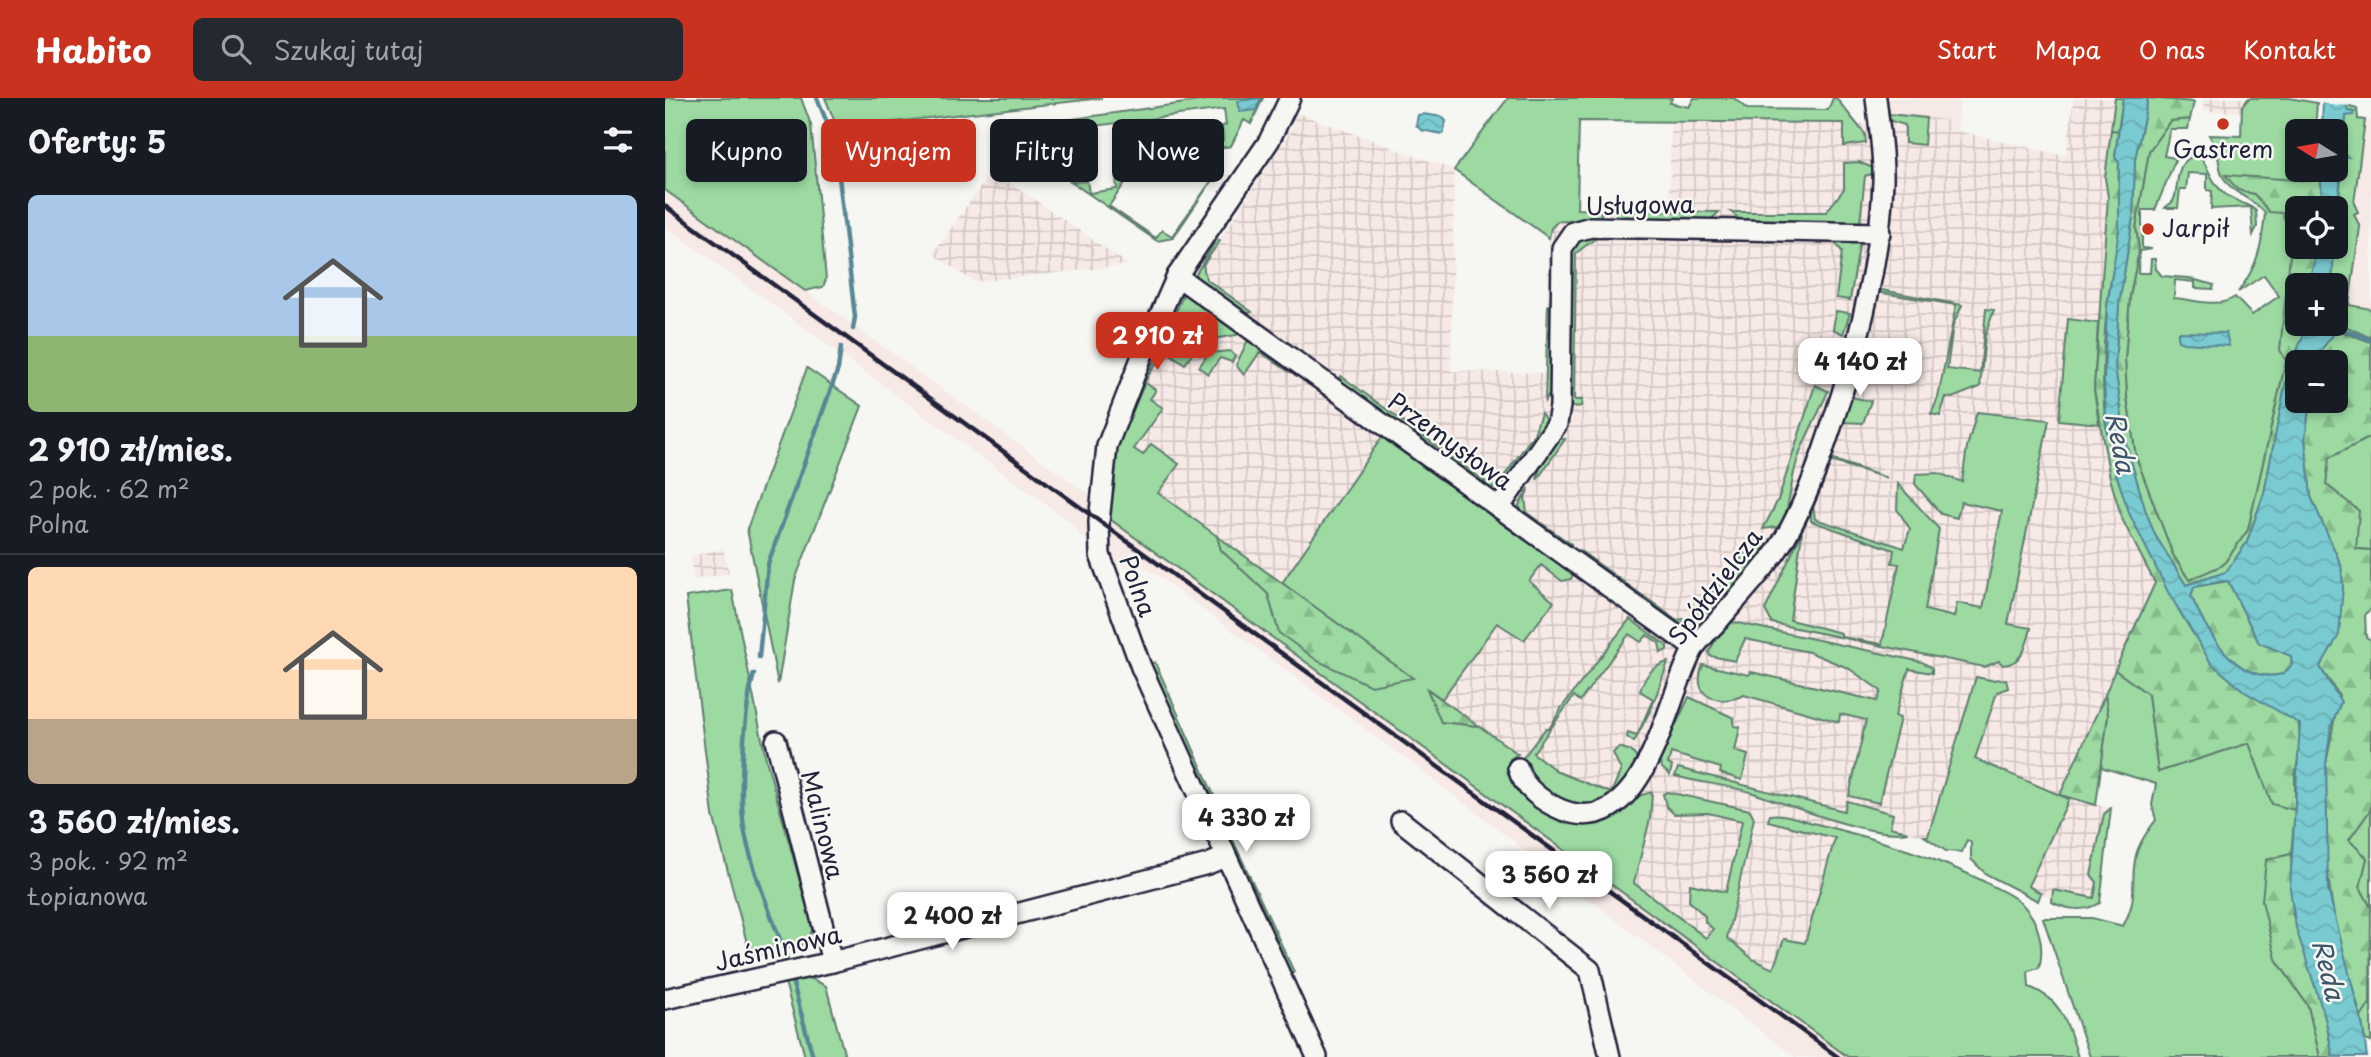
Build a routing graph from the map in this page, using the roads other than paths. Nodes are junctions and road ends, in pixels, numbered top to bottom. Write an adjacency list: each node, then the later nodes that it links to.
1 (1290, 98): 4 (street, Polna)
2 (1877, 98): 3 (street, Spółdzielcza)
3 (1880, 233): 5 (street, Usługowa); 6 (street, Spółdzielcza)
4 (1177, 276): 5 (street, Przemysłowa); 10 (street, Polna)
5 (1499, 508): 6 (street, Przemysłowa)
6 (1694, 648): 8 (street, Spółdzielcza)
7 (776, 741): 11 (street, Malinowa)
8 (1518, 768)
9 (1401, 821): 14 (street)
10 (1225, 857): 11 (street, Jaśminowa); 13 (street, Polna)
11 (832, 962): 12 (street, Jaśminowa)
12 (665, 999)
13 (1317, 1057)
14 (1610, 1057)

